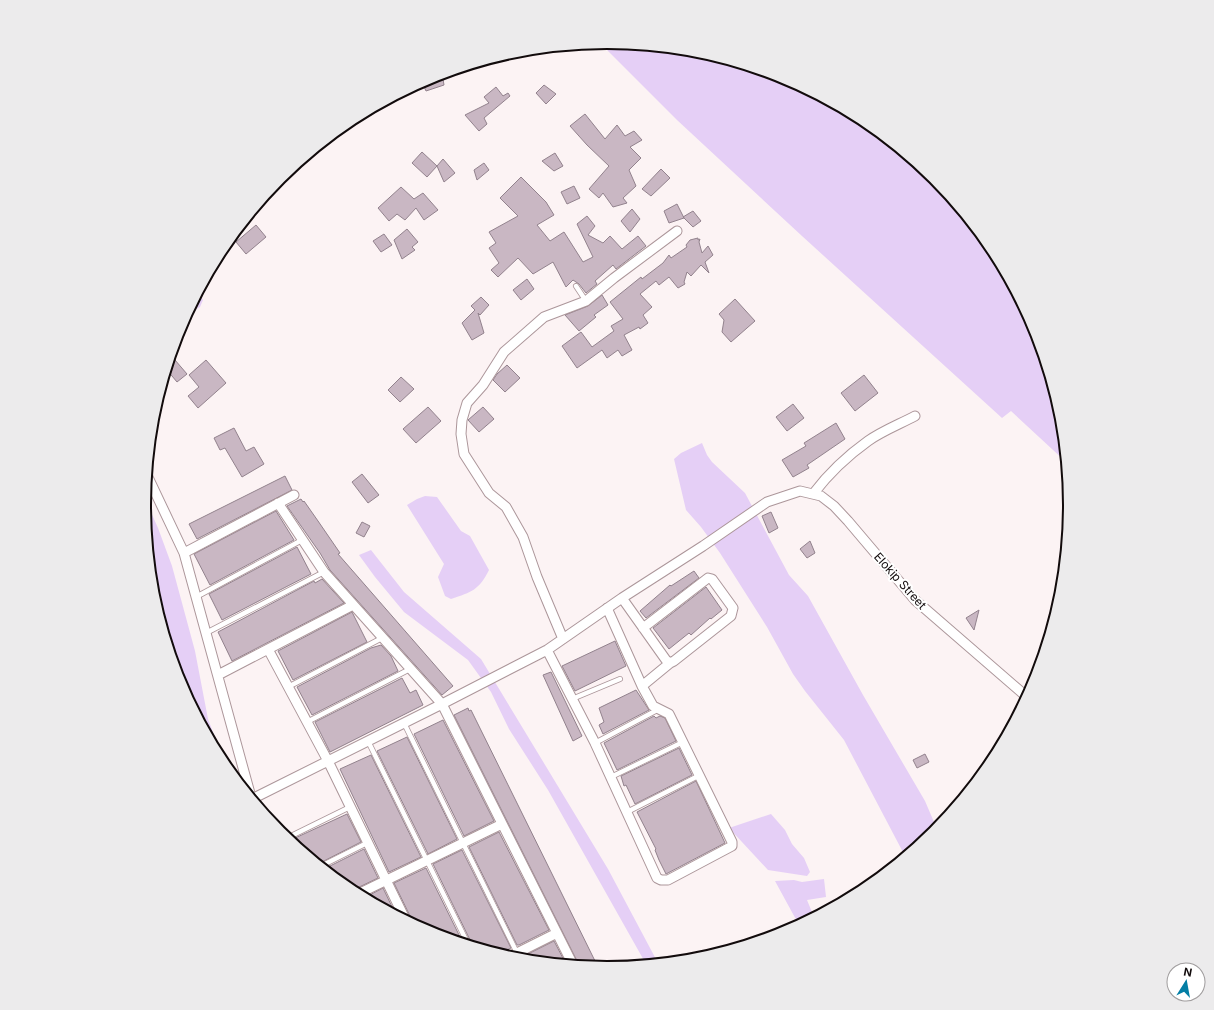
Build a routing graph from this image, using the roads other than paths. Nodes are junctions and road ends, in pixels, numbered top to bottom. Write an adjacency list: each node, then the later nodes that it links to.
1 (677, 230): 3 (street)
2 (576, 286): 3 (lane)
3 (586, 300): 19 (street)
4 (915, 416): 6 (street)
5 (152, 485): 10 (street)
6 (813, 494): 13 (street, Elokip Street); 28 (street, Elokip Street)
7 (294, 495): 8 (street)
8 (278, 503): 9 (street); 10 (street)
9 (302, 540): 11 (street); 12 (lane)
10 (184, 553): 12 (street)
11 (324, 572): 14 (street); 17 (lane)
12 (196, 597): 17 (street)
13 (622, 598): 15 (street, Elokip Street); 16 (street)
14 (353, 605): 18 (street); 20 (street)
15 (607, 608): 19 (street, Elokip Street); 26 (street)
16 (643, 628): 22 (street); 22 (street)
17 (206, 633): 24 (street)
18 (382, 638): 23 (street); 27 (lane)
19 (563, 639): 21 (street, Elokip Street)
20 (268, 650): 24 (street); 27 (street)
21 (547, 650): 29 (street); 30 (street, Elokip Street)
22 (670, 663): 26 (street)
23 (410, 669): 30 (street); 32 (lane)
24 (218, 675): 40 (street)
25 (620, 679): 29 (lane)
26 (642, 686): 31 (street)
27 (288, 687): 32 (street)
28 (1022, 693)
29 (572, 699): 36 (street)
30 (442, 704): 33 (street, Elokip Street); 44 (street)
31 (659, 709): 35 (street); 36 (lane)
32 (307, 722): 37 (street)
33 (404, 723): 34 (street, Elokip Street); 47 (lane)
34 (368, 741): 37 (street, Elokip Street); 48 (lane)
35 (683, 742): 38 (street); 39 (lane)
36 (595, 743): 39 (street)
37 (328, 761): 41 (street, Elokip Street); 42 (street)
38 (700, 775): 43 (lane); 43 (street)
39 (610, 777): 43 (street)
40 (248, 787)
41 (256, 796)
42 (350, 807): 45 (lane); 46 (street)
43 (627, 812)
44 (502, 824): 47 (street); 53 (street)
45 (293, 835)
46 (367, 843): 49 (lane); 50 (street)
47 (463, 843): 48 (street); 55 (lane)
48 (427, 861): 50 (street); 54 (lane)
49 (325, 864)
50 (386, 881): 51 (street); 52 (street)
51 (365, 891)
52 (400, 912)
53 (557, 933): 56 (street); 57 (street)
54 (465, 938)
55 (514, 951)
56 (522, 953)
57 (570, 959)

